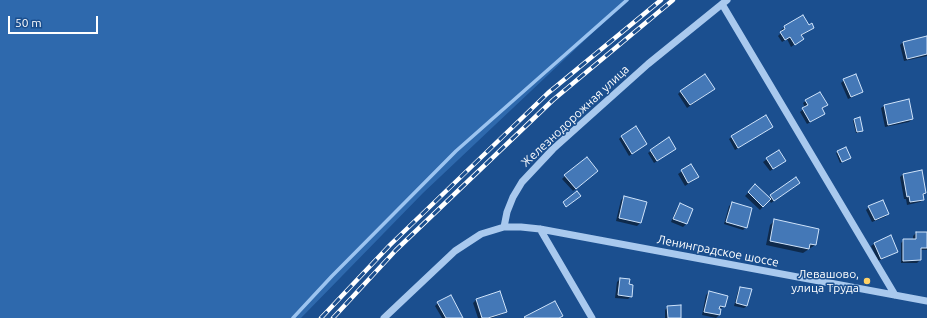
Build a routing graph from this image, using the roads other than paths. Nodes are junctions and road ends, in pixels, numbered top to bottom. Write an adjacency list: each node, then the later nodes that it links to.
1 (724, 2): 2 (street, Железнодорожная улица); 4 (street)
2 (504, 227): 3 (street, Ленинградское шоссе); 6 (street)
3 (540, 229): 4 (street, Ленинградское шоссе); 7 (street)
4 (895, 295): 5 (street, Ленинградское шоссе)
5 (927, 301)
6 (384, 318)
7 (592, 318)

